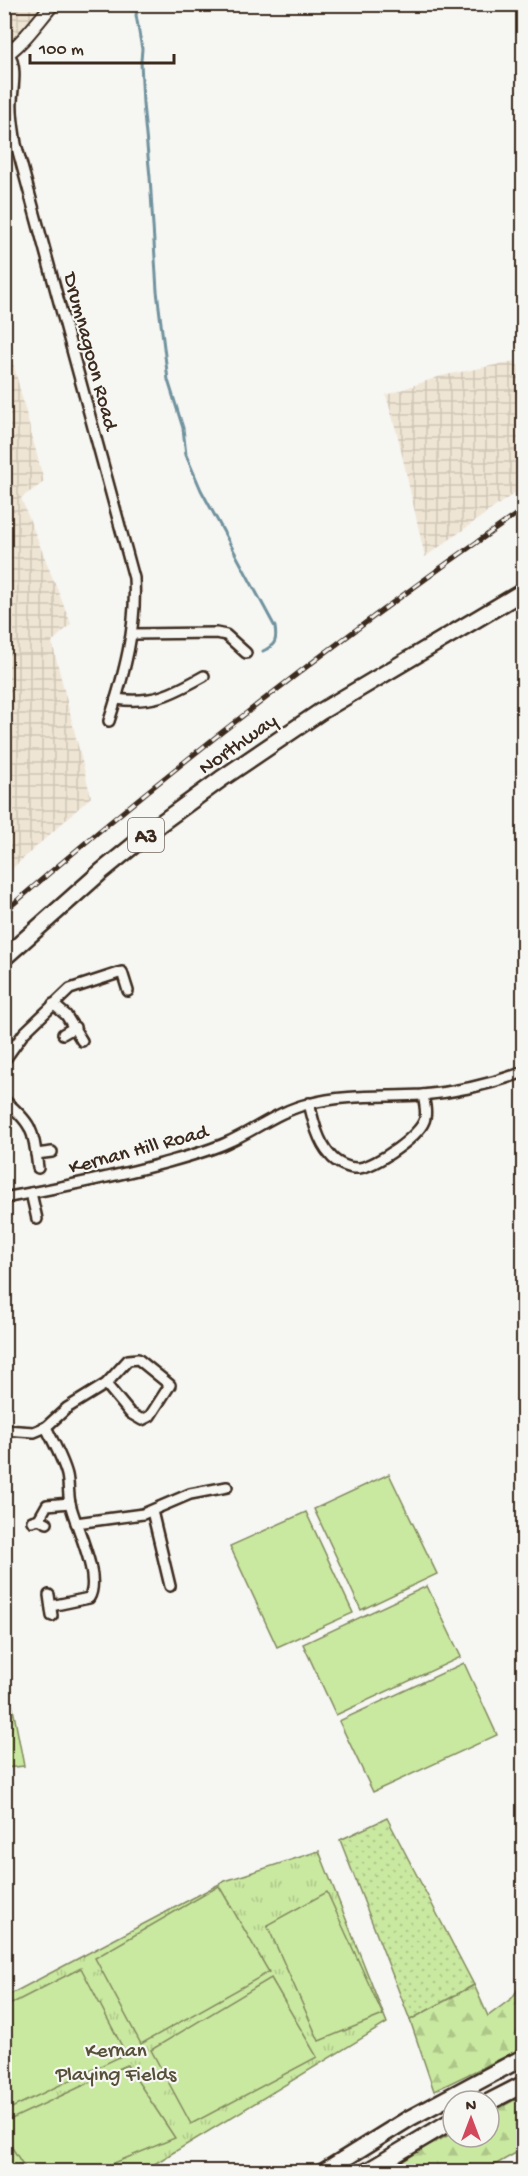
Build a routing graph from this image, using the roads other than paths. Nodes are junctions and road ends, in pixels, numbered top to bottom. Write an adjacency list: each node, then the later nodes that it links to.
1 (53, 4): 2 (street, Drumnagoon Road)
2 (7, 54): 4 (street, Drumnagoon Road)
3 (521, 591): 9 (main road, Northway / A3)
4 (132, 634): 5 (street); 7 (street, Drumnagoon Road)
5 (246, 653)
6 (204, 676): 7 (street)
7 (116, 699): 8 (street, Drumnagoon Road)
8 (109, 721)
9 (4, 958)
10 (128, 991): 11 (street)
11 (53, 1004): 12 (street); 15 (street)
12 (75, 1027): 13 (street); 14 (street)
13 (63, 1034)
14 (82, 1041)
15 (4, 1061)
16 (524, 1071): 17 (street)
17 (423, 1095): 19 (street, Kernan Hill Road); 19 (street)
18 (4, 1101): 21 (street)
19 (309, 1103): 23 (street, Kernan Hill Road)
20 (52, 1152): 21 (street)
21 (36, 1154): 22 (street)
22 (38, 1168)
23 (31, 1193): 24 (street, Kernan Hill Road); 25 (street)
24 (4, 1198)
25 (38, 1220)
26 (106, 1384): 26 (street); 27 (street)
27 (46, 1427): 28 (street); 30 (street)
28 (4, 1430)
29 (227, 1487): 31 (street)
30 (70, 1503): 32 (street); 33 (street)
31 (152, 1511): 33 (street); 35 (street)
32 (39, 1521)
33 (76, 1523): 37 (street)
34 (178, 1571): 35 (street)
35 (168, 1573): 36 (street)
36 (170, 1586)
37 (49, 1595)
38 (524, 2057): 42 (main road)
39 (524, 2084): 40 (main road)
40 (501, 2096)
41 (441, 2127): 43 (main road)
42 (324, 2172)
43 (366, 2172)

